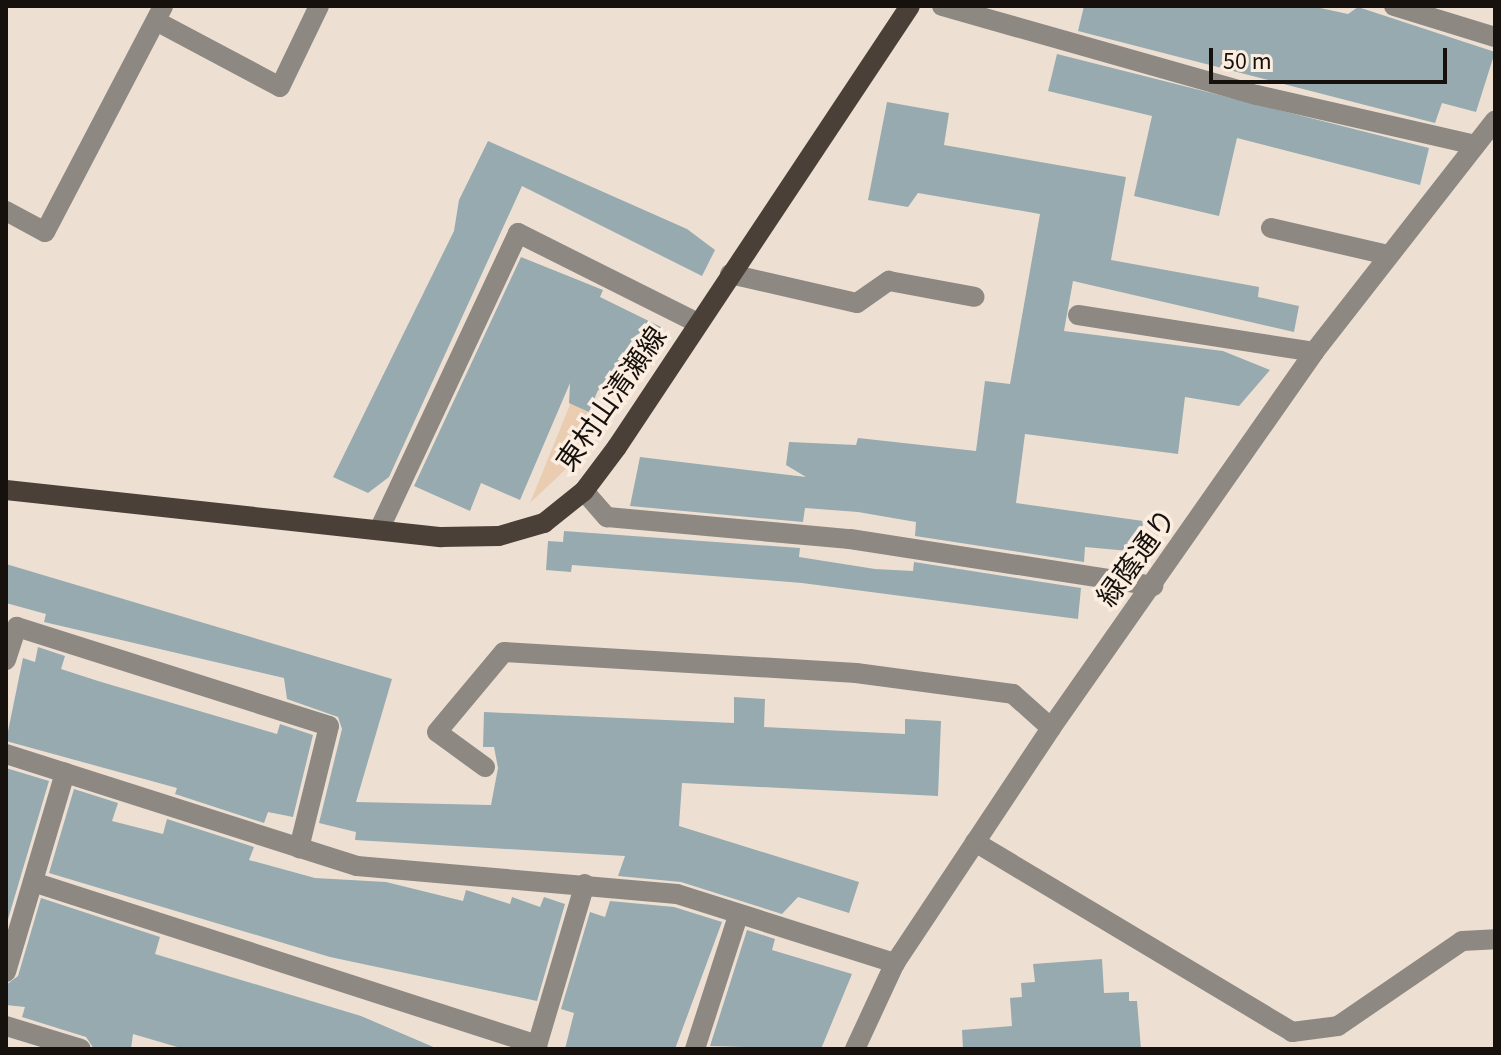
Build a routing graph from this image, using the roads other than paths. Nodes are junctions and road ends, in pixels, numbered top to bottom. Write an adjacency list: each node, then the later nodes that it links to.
1 (319, 6): 5 (street)
2 (910, 6): 12 (main road, 東村山清瀬線)
3 (942, 6): 8 (street)
4 (1394, 6): 6 (street)
5 (160, 13): 9 (street)
6 (1495, 37)
7 (1495, 120): 8 (street, 緑蔭通り)
8 (1475, 145): 11 (street, 緑蔭通り)
9 (6, 211)
10 (1271, 228): 11 (street)
11 (1388, 255): 16 (street, 緑蔭通り)
12 (730, 274): 13 (street); 15 (main road, 東村山清瀬線)
13 (975, 297)
14 (1078, 315): 16 (street)
15 (698, 323): 18 (main road, 東村山清瀬線); 19 (street)
16 (1314, 352): 20 (street, 緑蔭通り)
17 (6, 490): 19 (main road, 東村山清瀬線)
18 (584, 491): 19 (main road, 東村山清瀬線); 20 (street)
19 (379, 530)
20 (1153, 586): 22 (street, 緑蔭通り)
21 (6, 660): 27 (street)
22 (1051, 728): 24 (street); 26 (street, 緑蔭通り)
23 (6, 754): 25 (street)
24 (485, 767)
25 (65, 773): 27 (street); 28 (street)
26 (975, 842): 31 (street); 32 (street, 緑蔭通り)
27 (299, 848): 29 (street)
28 (33, 882): 33 (street); 35 (street)
29 (585, 884): 30 (street); 35 (street)
30 (738, 916): 32 (street); 37 (street)
31 (1495, 939)
32 (895, 963): 38 (street, 緑蔭通り)
33 (6, 972)
34 (6, 1026): 36 (street)
35 (537, 1047)
36 (81, 1049)
37 (695, 1049)
38 (855, 1049)

